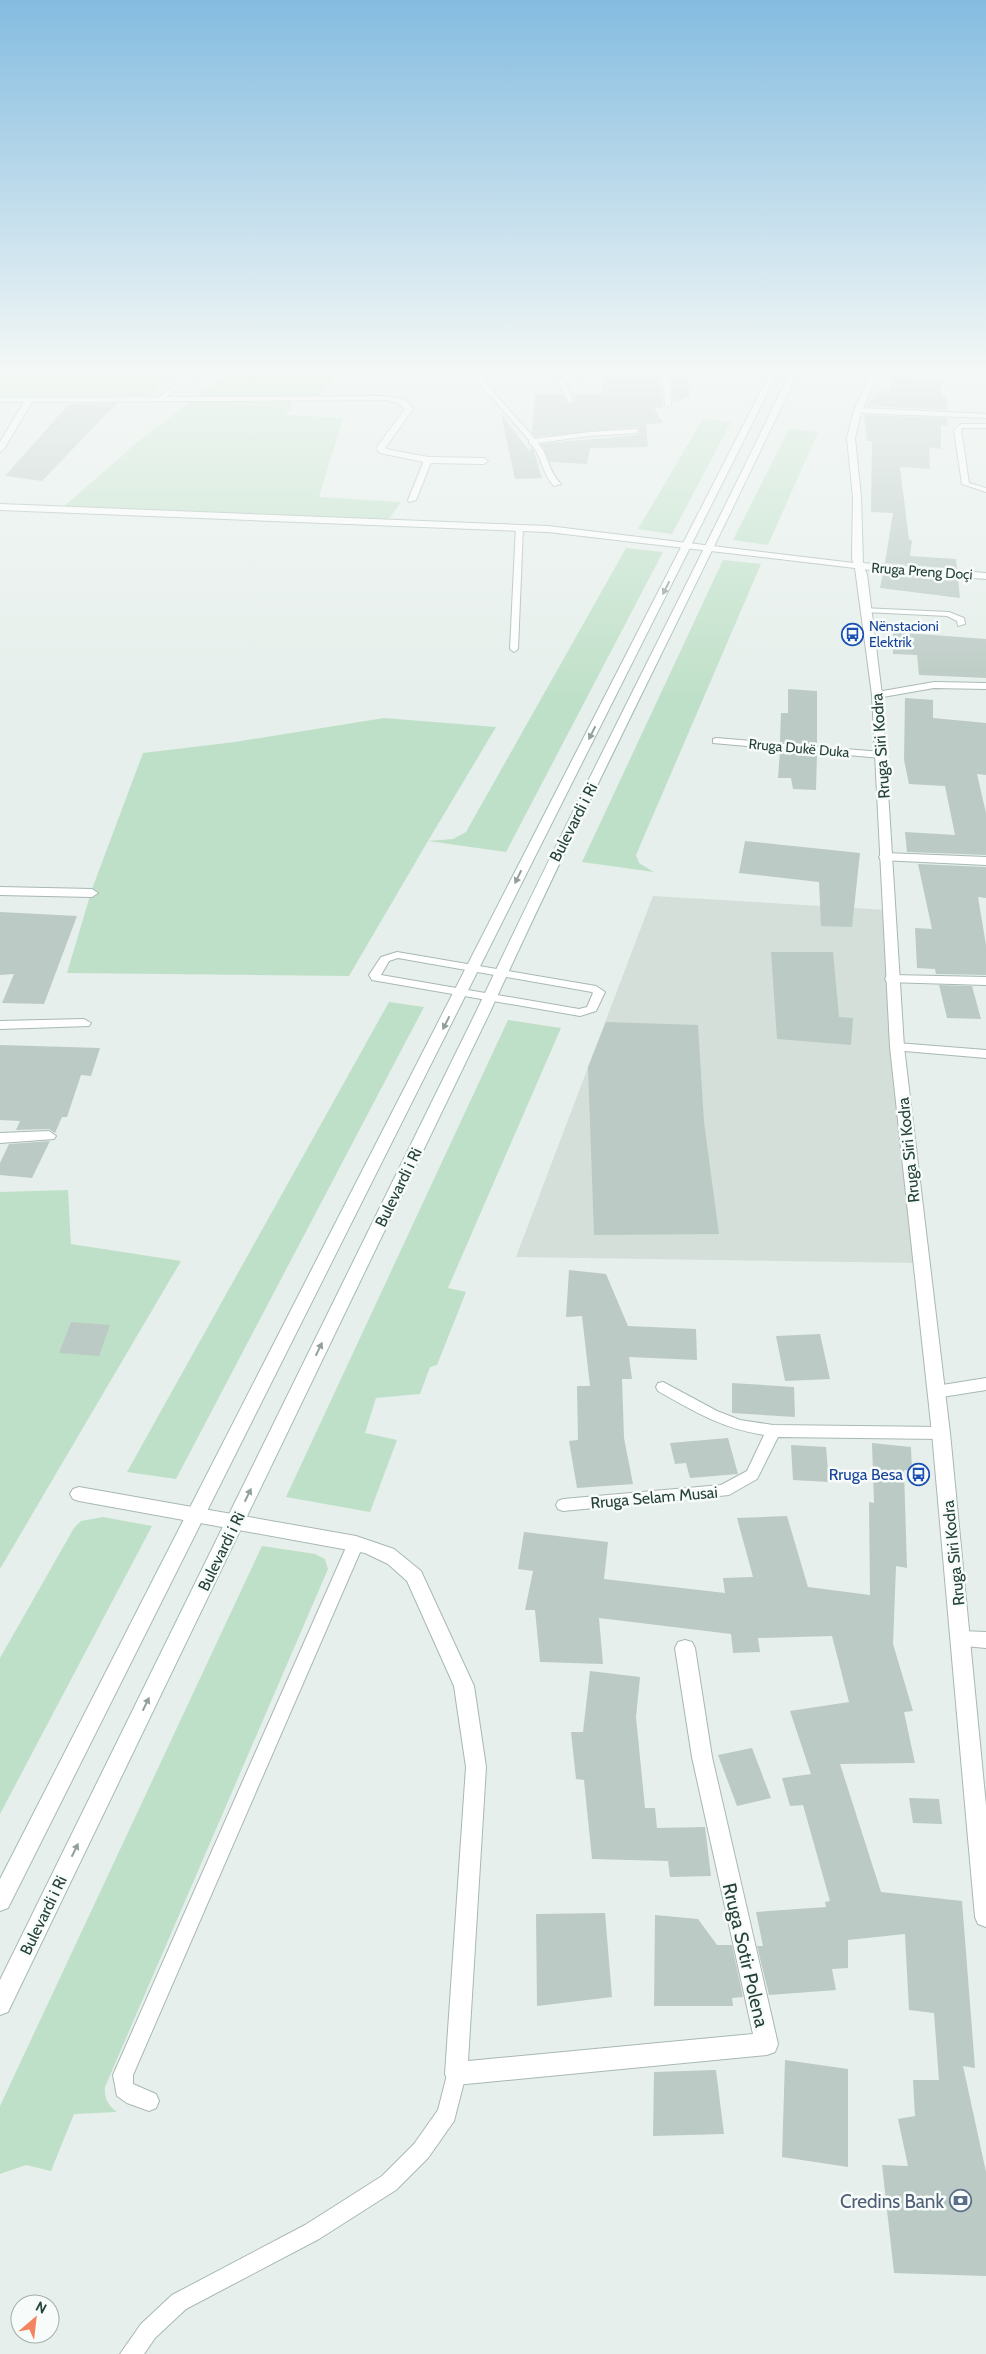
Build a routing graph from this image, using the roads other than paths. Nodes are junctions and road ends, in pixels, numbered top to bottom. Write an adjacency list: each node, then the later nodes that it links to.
1 (420, 480): 9 (lane)
2 (552, 480): 7 (lane)
3 (720, 480): 12 (street, Bulevardi i Ri)
4 (743, 480): 13 (street, Bulevardi i Ri)
5 (855, 480): 14 (street, Rruga Siri Kodra)
6 (965, 480): 8 (lane)
7 (557, 484)
8 (986, 490)
9 (412, 500)
10 (0, 507): 11 (street, Rruga Preng Doçi)
11 (519, 527): 12 (street, Rruga Preng Doçi); 18 (lane)
12 (688, 544): 13 (street, Rruga Preng Doçi); 27 (street, Bulevardi i Ri, one-way to 27)
13 (711, 547): 14 (street, Rruga Preng Doçi); 28 (street, Bulevardi i Ri)
14 (859, 566): 15 (street, Rruga Preng Doçi); 16 (street, Rruga Siri Kodra)
15 (986, 576)
16 (866, 610): 17 (lane); 20 (street, Rruga Siri Kodra)
17 (961, 624)
18 (514, 649)
19 (986, 686): 20 (street)
20 (877, 695): 22 (street, Rruga Siri Kodra)
21 (716, 741): 22 (lane, Rruga Dukë Duka)
22 (881, 755): 23 (street, Rruga Siri Kodra)
23 (885, 857): 24 (street); 29 (street, Rruga Siri Kodra)
24 (986, 861)
25 (0, 891): 26 (street)
26 (92, 893)
27 (473, 968): 28 (lane); 31 (street, Bulevardi i Ri); 31 (lane)
28 (502, 974): 32 (street, Bulevardi i Ri); 32 (lane)
29 (892, 978): 30 (street); 35 (street, Rruga Siri Kodra)
30 (986, 981)
31 (461, 992): 32 (lane); 46 (street, Bulevardi i Ri, one-way to 46)
32 (490, 998): 47 (street, Bulevardi i Ri, one-way to 32)
33 (84, 1023): 34 (street)
34 (0, 1025)
35 (898, 1047): 36 (lane); 41 (street, Rruga Siri Kodra)
36 (986, 1054)
37 (49, 1136): 38 (street)
38 (0, 1138)
39 (986, 1384): 41 (street)
40 (663, 1387): 42 (lane)
41 (936, 1392): 43 (street, Rruga Siri Kodra)
42 (773, 1431): 43 (lane); 45 (lane, Rruga Selam Musai)
43 (941, 1433): 49 (street, Rruga Siri Kodra)
44 (79, 1494): 46 (street)
45 (563, 1504)
46 (196, 1514): 47 (street); 52 (street, Bulevardi i Ri)
47 (235, 1521): 48 (street); 54 (street, Bulevardi i Ri, one-way to 47)
48 (356, 1542): 55 (street); 56 (lane)
49 (961, 1639): 50 (street); 53 (street, Rruga Siri Kodra)
50 (986, 1640)
51 (685, 1648): 55 (street, Rruga Sotir Polena)
52 (0, 1901)
53 (986, 1917)
54 (0, 2004)
55 (456, 2074): 57 (lane)
56 (149, 2100)
57 (131, 2354)

